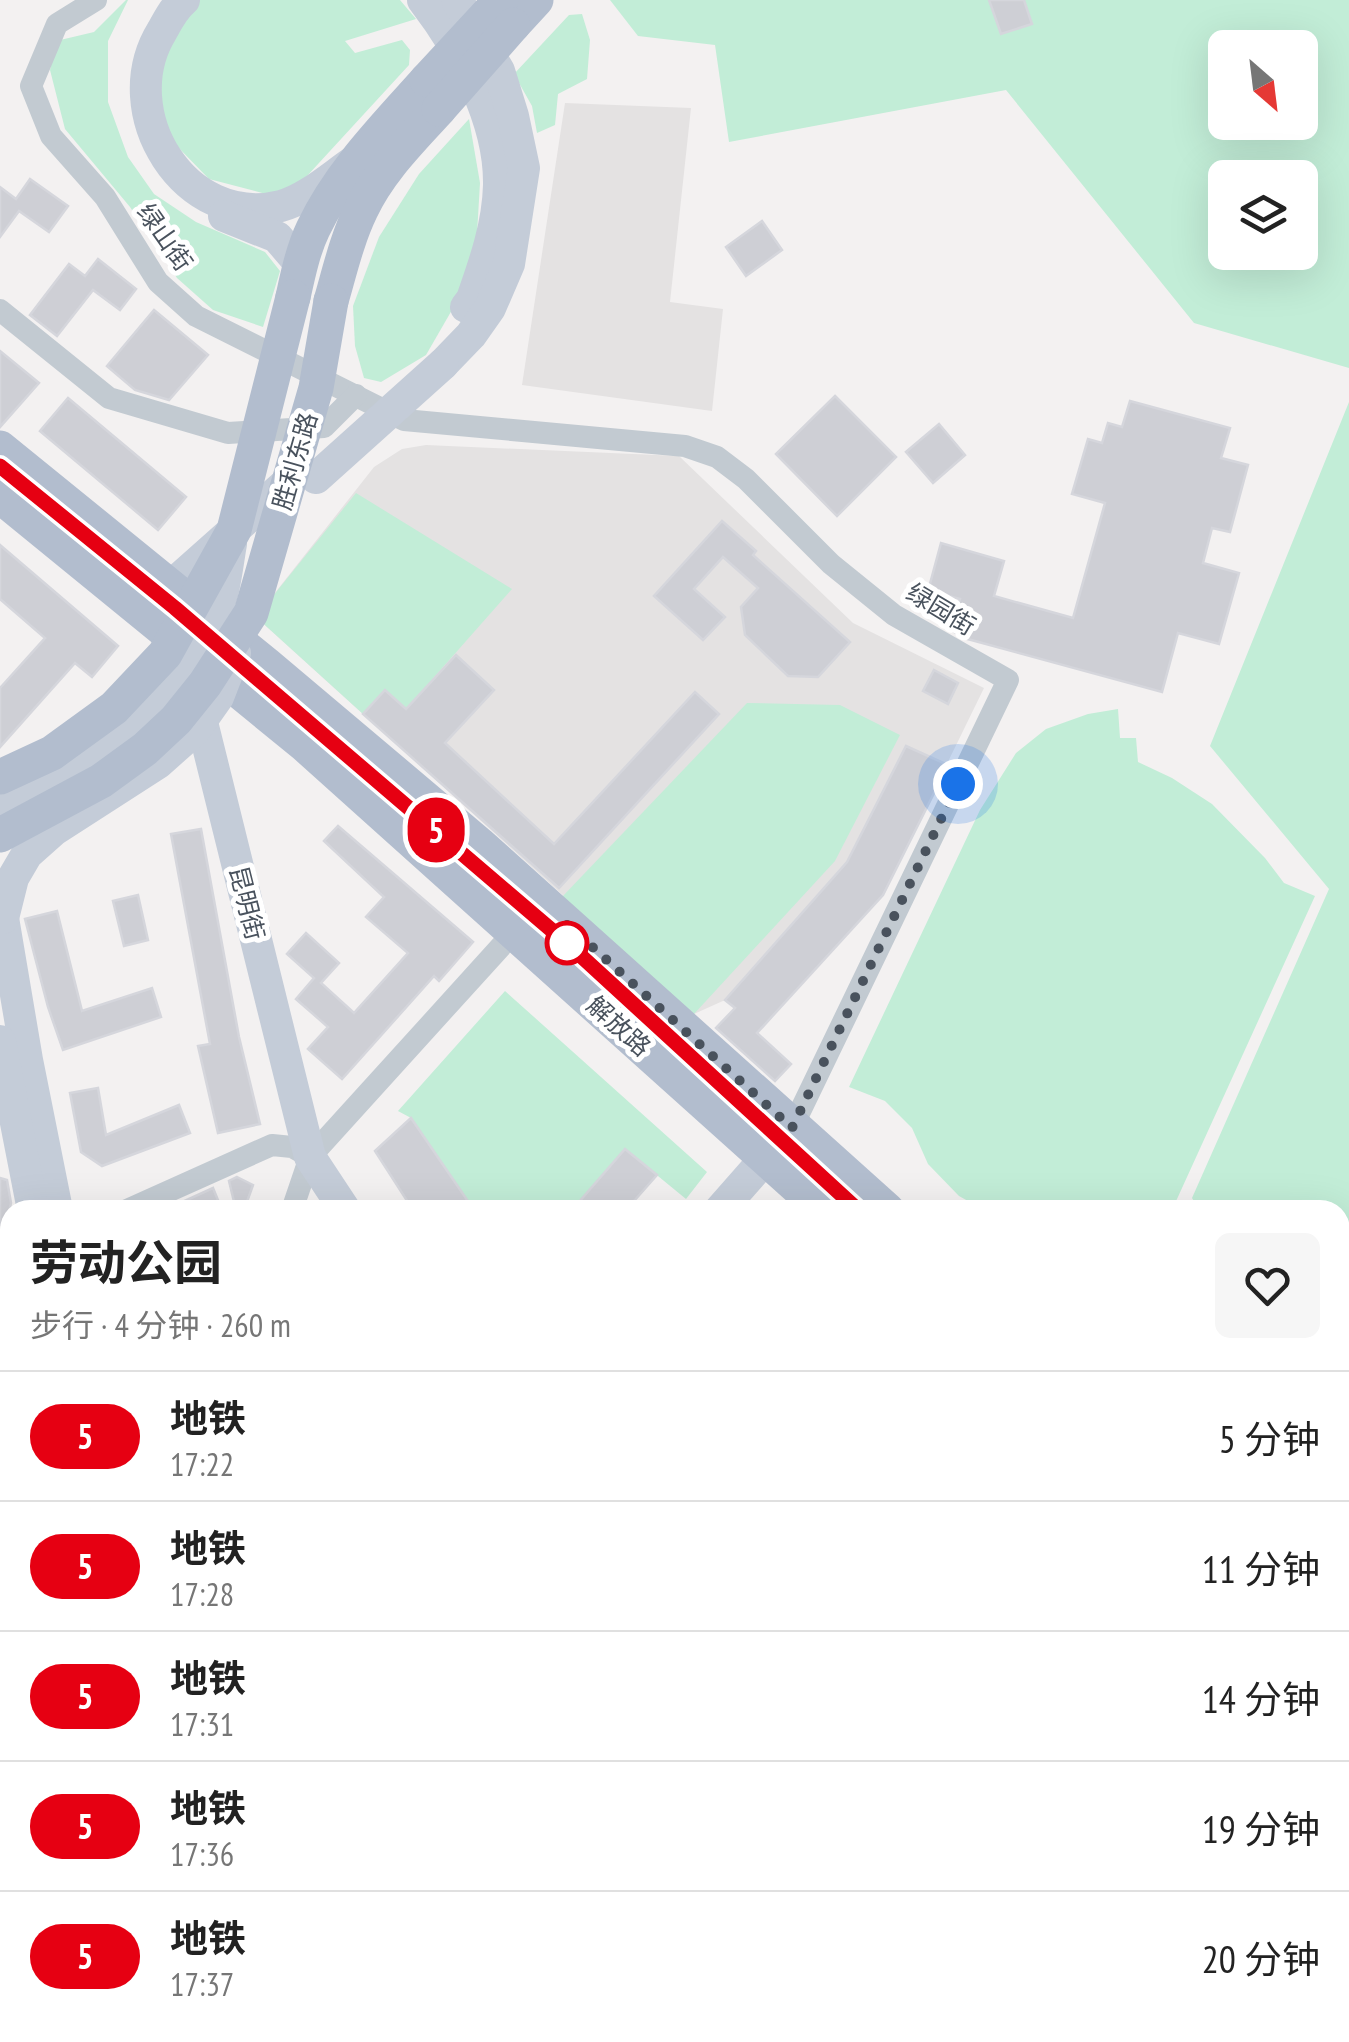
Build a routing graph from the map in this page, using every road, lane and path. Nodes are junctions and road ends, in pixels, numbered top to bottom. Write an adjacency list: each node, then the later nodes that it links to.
1 (96, 0): 12 (street, 绿山街)
2 (160, 0): 9 (main road)
3 (184, 0): 8 (main road)
4 (423, 0): 11 (main road)
5 (457, 0): 11 (main road)
6 (517, 8): 7 (main road, 胜利东路, bridge)
7 (433, 94): 8 (main road, 胜利东路); 19 (main road, 胜利东路, bridge)
8 (356, 159): 9 (main road, 胜利东路)
9 (297, 281): 17 (main road, 胜利东路, bridge)
10 (0, 310): 12 (street)
11 (437, 358): 15 (main road)
12 (356, 395): 13 (street, 绿山街)
13 (404, 420): 28 (street, 绿园街)
14 (0, 448): 18 (main road, 解放路)
15 (312, 470): 18 (main road); 20 (main road)
16 (0, 496): 21 (main road, 解放路)
17 (234, 530): 22 (main road, 胜利东路, bridge); 23 (main road, bridge)
18 (171, 586): 20 (main road, 解放路); 21 (main road, 昆明街)
19 (251, 613): 24 (main road, 胜利东路, bridge); 32 (main road, bridge)
20 (202, 614): 25 (main road, 解放路)
21 (184, 646): 26 (main road, 解放路); 29 (main road, 昆明街)
22 (0, 777)
23 (0, 816)
24 (0, 835)
25 (545, 905): 26 (street); 28 (main road, 解放路)
26 (515, 931): 29 (street); 30 (main road, 解放路)
27 (0, 1041): 31 (main road)
28 (792, 1128): 30 (main road); 38 (main road, 解放路)
29 (310, 1157): 33 (street); 34 (street); 35 (main road, 昆明街)
30 (765, 1158): 36 (main road); 37 (main road, 解放路)
31 (30, 1200)
32 (55, 1200)
33 (149, 1200)
34 (295, 1200)
35 (338, 1200)
36 (729, 1200)
37 (812, 1200)
38 (876, 1200)

